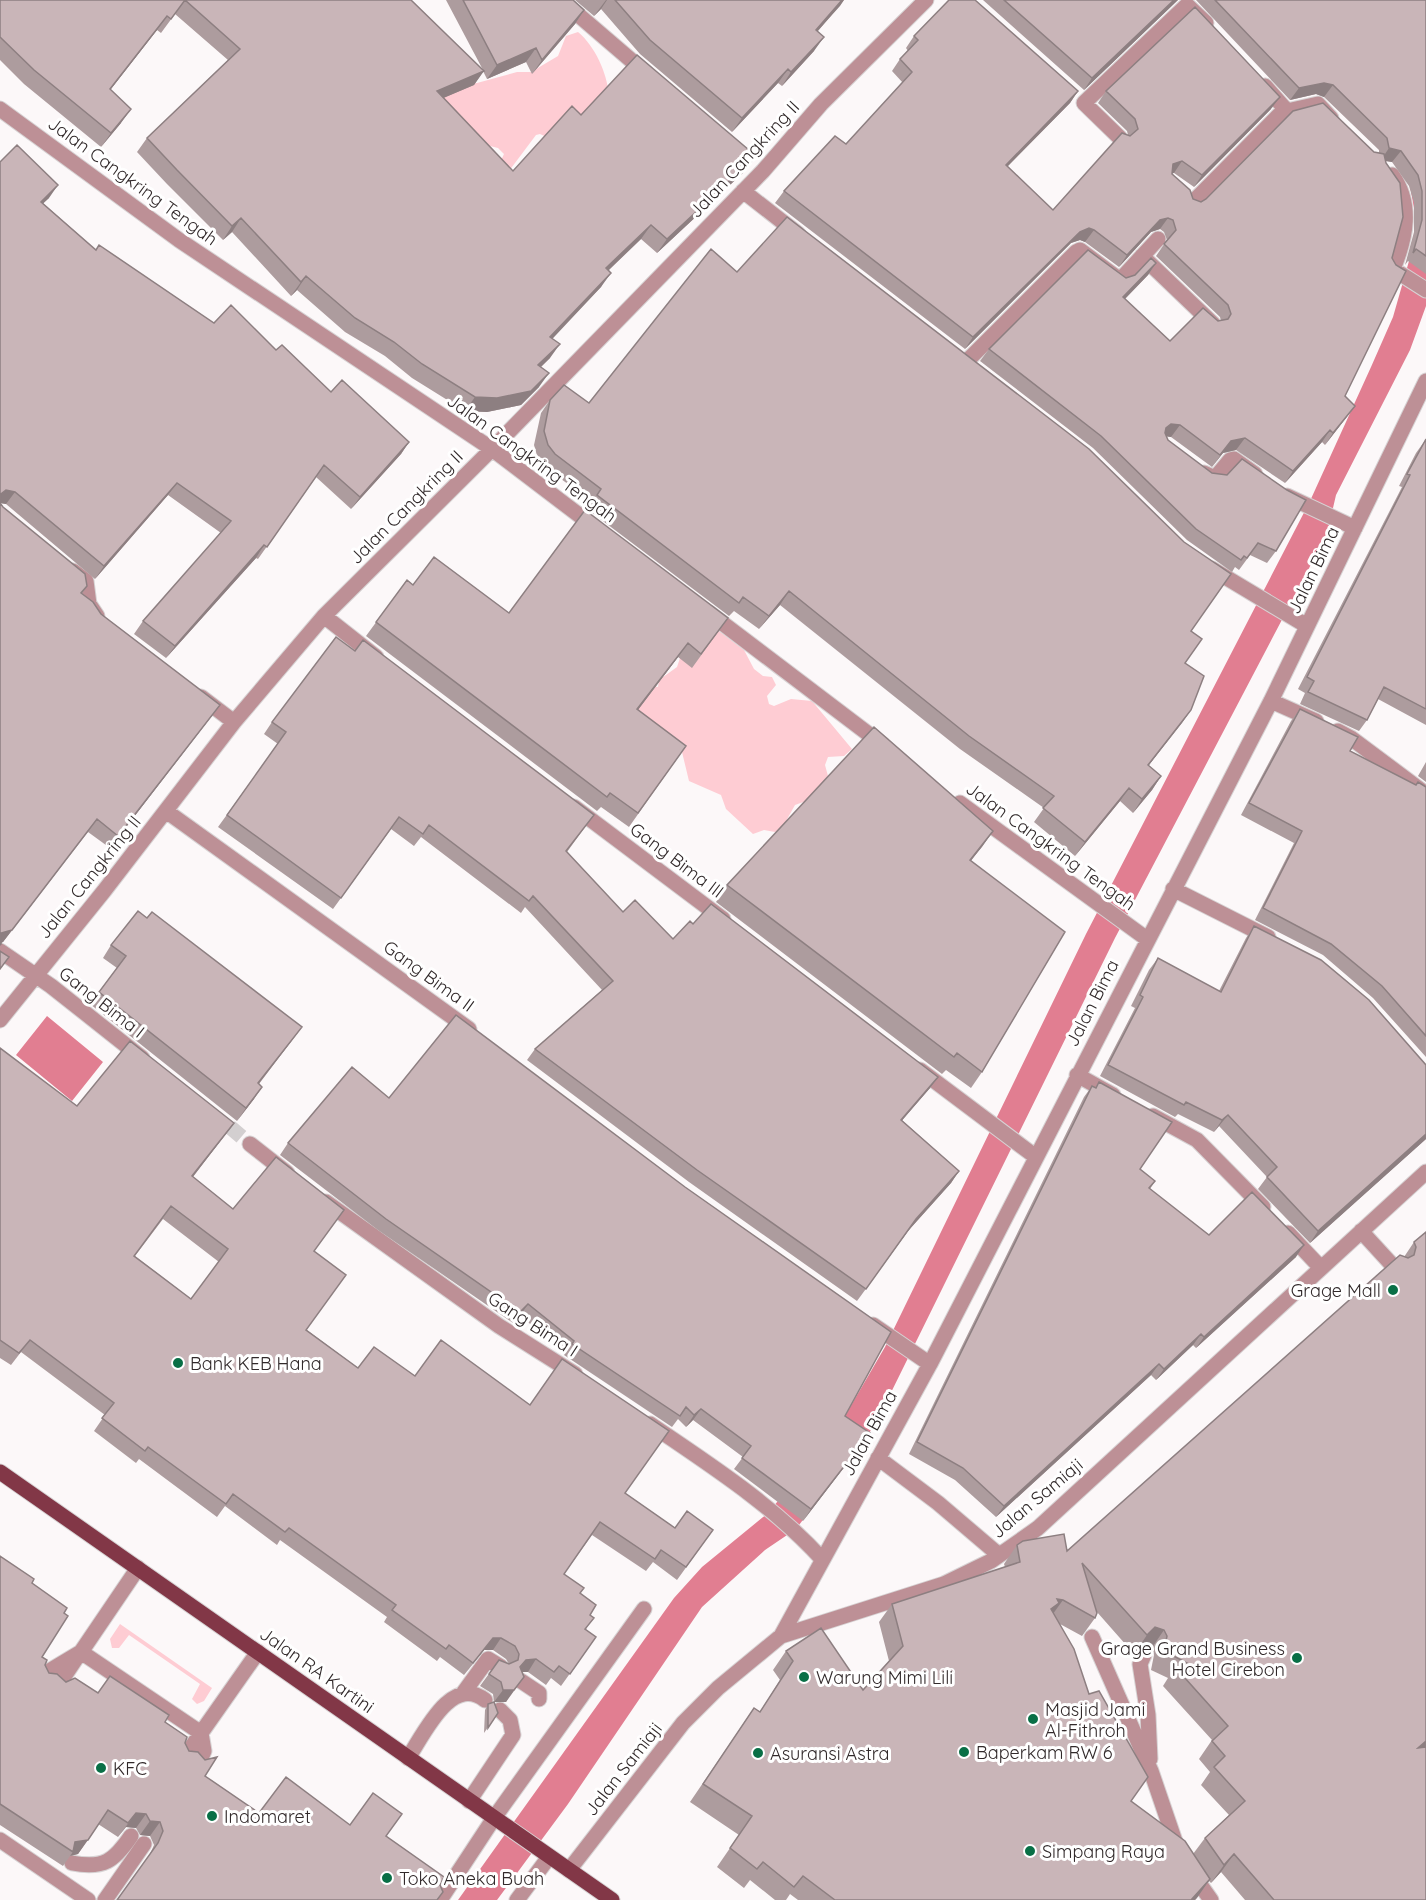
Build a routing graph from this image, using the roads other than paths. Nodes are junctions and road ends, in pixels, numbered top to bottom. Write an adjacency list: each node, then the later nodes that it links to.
1 (561, 0): 5 (street)
2 (926, 0): 12 (street, Jalan Cangkring II)
3 (1214, 32): 9 (street)
4 (1255, 76): 7 (street)
5 (655, 80)
6 (0, 109): 20 (street, Jalan Cangkring Tengah)
7 (1287, 111): 8 (street); 11 (street)
8 (1342, 128)
9 (1120, 138)
10 (1384, 169): 16 (street)
11 (1180, 188)
12 (743, 191): 14 (street); 20 (street, Jalan Cangkring II)
13 (1158, 239): 15 (street)
14 (811, 244)
15 (1142, 256): 17 (street); 18 (street)
16 (1426, 290)
17 (1213, 324)
18 (965, 363)
19 (1426, 381): 22 (street, Jalan Bima)
20 (492, 449): 23 (street, Jalan Cangkring Tengah); 27 (street, Jalan Cangkring II)
21 (1192, 464): 22 (street)
22 (1355, 528): 29 (street, Jalan Bima)
23 (611, 539)
24 (1198, 559): 29 (street)
25 (59, 560): 28 (street)
26 (695, 602): 34 (street)
27 (324, 616): 30 (street); 33 (street, Jalan Cangkring II)
28 (108, 626)
29 (1307, 626): 32 (street, Jalan Bima)
30 (392, 669)
31 (189, 688): 33 (street)
32 (1271, 701): 35 (street); 39 (street, Jalan Bima)
33 (234, 722): 38 (street, Jalan Cangkring II)
34 (893, 753)
35 (1426, 794)
36 (950, 796): 41 (street, Jalan Cangkring Tengah)
37 (563, 799): 40 (street, Gang Bima III)
38 (166, 811): 44 (street, Jalan Cangkring II); 46 (street, Gang Bima II)
39 (1173, 889): 41 (street, Jalan Bima); 42 (street)
40 (737, 929)
41 (1147, 939): 49 (street, Jalan Bima)
42 (1283, 944)
43 (0, 951): 44 (street, Gang Bima I)
44 (35, 974): 45 (street, Jalan Cangkring II); 48 (street, Gang Bima I)
45 (0, 1020)
46 (480, 1037)
47 (905, 1059): 51 (street)
48 (158, 1071)
49 (1077, 1075): 51 (street, Jalan Bima); 54 (street)
50 (250, 1144): 58 (street, Gang Bima I)
51 (1035, 1157): 57 (street, Jalan Bima)
52 (1426, 1172): 53 (street, Jalan Samiaji)
53 (1362, 1231): 54 (street, Jalan Samiaji); 55 (street)
54 (1321, 1268): 62 (street, Jalan Samiaji)
55 (1394, 1268)
56 (858, 1314): 57 (street)
57 (923, 1360): 60 (street, Jalan Bima)
58 (589, 1382)
59 (635, 1414): 63 (street)
60 (878, 1458): 62 (street); 63 (street, Jalan Bima)
61 (0, 1472): 64 (main road, Jalan RA Kartini)
62 (999, 1555): 66 (street, Jalan Samiaji)
63 (822, 1559): 66 (street, Jalan Bima)
64 (138, 1568): 68 (street); 69 (main road, Jalan RA Kartini)
65 (644, 1609): 84 (street)
66 (782, 1636): 88 (street, Jalan Samiaji)
67 (1092, 1638): 82 (street)
68 (81, 1652): 73 (street); 78 (street)
69 (258, 1652): 78 (street); 80 (main road, Jalan RA Kartini)
70 (1144, 1655): 82 (street)
71 (501, 1667): 74 (street)
72 (521, 1681): 76 (street)
73 (51, 1683)
74 (464, 1692): 75 (street); 80 (street)
75 (485, 1700)
76 (539, 1700)
77 (500, 1710): 83 (street)
78 (201, 1733): 79 (street); 81 (street)
79 (185, 1756)
80 (408, 1758): 83 (main road, Jalan RA Kartini)
81 (198, 1765)
82 (1151, 1771): 94 (street)
83 (469, 1801): 84 (main road, Jalan RA Kartini)
84 (498, 1822): 86 (main road, Jalan RA Kartini); 91 (street)
85 (0, 1840): 89 (street)
86 (544, 1853): 88 (main road, Jalan RA Kartini); 92 (street)
87 (72, 1863): 90 (street)
88 (569, 1870): 93 (main road, Jalan RA Kartini)
89 (88, 1900)
90 (105, 1900)
91 (440, 1900)
92 (517, 1900)
93 (611, 1900)
94 (1211, 1900)

